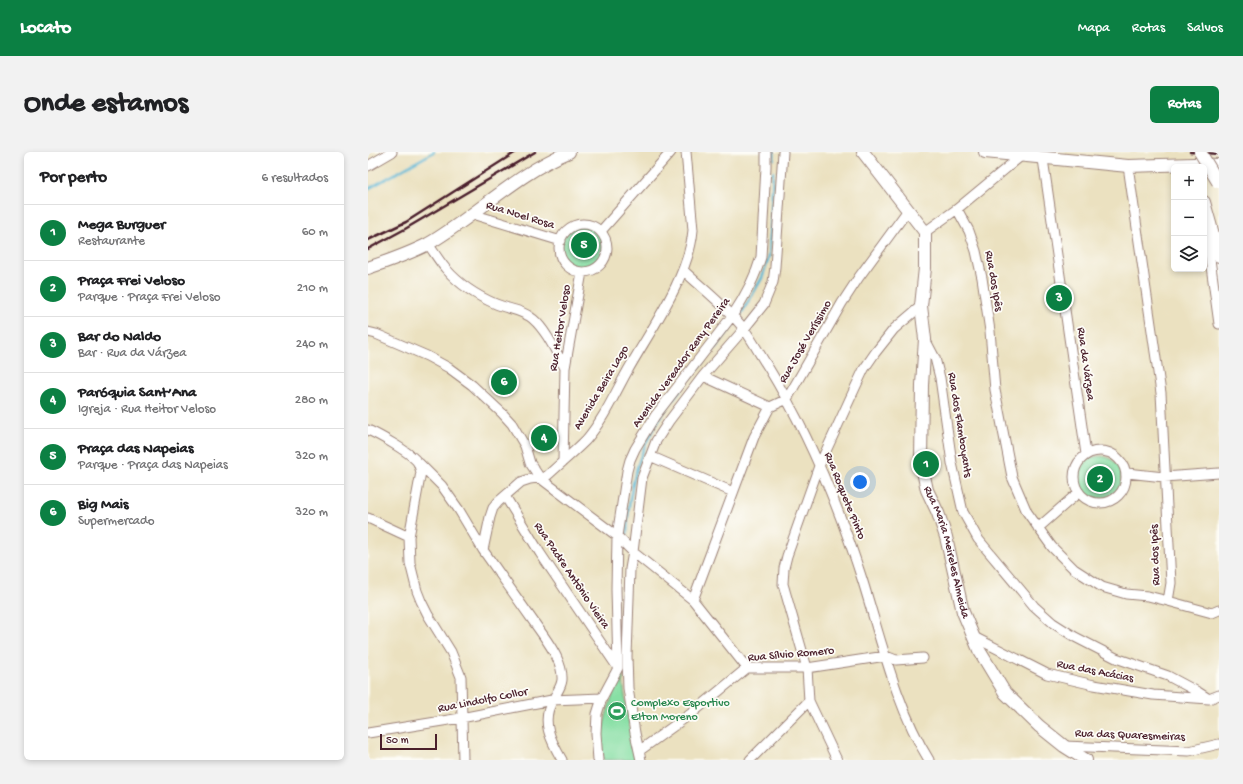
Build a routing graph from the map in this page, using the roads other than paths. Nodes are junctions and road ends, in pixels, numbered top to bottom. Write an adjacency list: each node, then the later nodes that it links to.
1 (392, 152): 10 (street)
2 (569, 152): 24 (street)
3 (670, 152): 25 (street)
4 (686, 152): 32 (street, Avenida Beira Lago)
5 (766, 152): 18 (street, Avenida Vereador Reny Pereira)
6 (782, 152): 19 (street, Avenida Vereador Reny Pereira)
7 (863, 152): 22 (street)
8 (985, 152): 11 (street)
9 (1200, 152): 20 (street, bridge)
10 (381, 155): 15 (street)
11 (1021, 156): 12 (street); 21 (street)
12 (1043, 158): 16 (street); 45 (street, Rua da Várzea)
13 (1207, 165): 14 (street)
14 (1219, 165)
15 (368, 166)
16 (1128, 166): 17 (street); 52 (street, Rua dos Ipês)
17 (1171, 166)
18 (766, 167): 19 (street); 35 (street, Avenida Vereador Reny Pereira)
19 (782, 168): 37 (street, Avenida Vereador Reny Pereira)
20 (1219, 182)
21 (957, 209): 26 (street); 58 (street, Rua dos Ipês)
22 (908, 210): 26 (street); 42 (street, Rua José Veríssimo)
23 (1207, 213): 30 (street)
24 (472, 214): 28 (street, Rua Noel Rosa); 29 (street)
25 (600, 231): 28 (street); 33 (street)
26 (925, 232): 34 (street, Rua Maria Meireles Almeida)
27 (1207, 235): 36 (street)
28 (560, 241): 33 (street)
29 (428, 244): 31 (street); 40 (street)
30 (1219, 256)
31 (368, 268)
32 (683, 270): 35 (street, Rua Roquete Pinto); 47 (street, Avenida Beira Lago)
33 (582, 272): 40 (street, Rua Heitor Veloso)
34 (921, 306): 39 (street, Rua Maria Meireles Almeida); 49 (street)
35 (732, 316): 37 (street, Rua Roquete Pinto); 59 (street, Avenida Vereador Reny Pereira)
36 (1219, 324)
37 (744, 330): 41 (street, Avenida Vereador Reny Pereira); 42 (street, Rua Roquete Pinto)
38 (368, 332): 53 (street)
39 (925, 339): 66 (street, Rua Maria Meireles Almeida); 74 (street, Rua dos Flamboyants)
40 (565, 368): 47 (street, Rua Heitor Veloso)
41 (703, 376): 43 (street); 46 (street, Avenida Vereador Reny Pereira)
42 (787, 399): 43 (street, Rua José Veríssimo); 49 (street, Rua Roquete Pinto)
43 (770, 408): 54 (street)
44 (368, 430): 48 (street)
45 (1086, 454): 50 (street); 55 (street)
46 (650, 456): 54 (street); 62 (street, Avenida Vereador Reny Pereira)
47 (563, 461): 53 (street, Avenida Beira Lago)
48 (418, 462): 60 (street); 61 (street)
49 (819, 466): 67 (street, Rua Roquete Pinto); 71 (street)
50 (1127, 473): 52 (street); 55 (street)
51 (1219, 473): 52 (street)
52 (1164, 477): 64 (street, Rua dos Ipês)
53 (540, 478): 56 (street, Avenida Beira Lago); 59 (street)
54 (733, 492): 63 (street)
55 (1079, 492): 58 (street)
56 (505, 496): 61 (street, Avenida Beira Lago); 69 (street, Rua Padre Antônio Vieira)
57 (368, 518): 60 (street)
58 (1038, 528): 64 (street, Rua dos Ipês)
59 (617, 536): 62 (street); 69 (street, Avenida Vereador Reny Pereira)
60 (409, 537): 77 (street)
61 (483, 550): 75 (street)
62 (633, 552): 63 (street); 81 (street, Avenida Vereador Reny Pereira)
63 (693, 600): 70 (street)
64 (1168, 601): 65 (street)
65 (1219, 610)
66 (974, 637): 74 (street, Rua das Acácias); 80 (street, Rua Maria Meireles Almeida)
67 (886, 656): 68 (street, Rua Sílvio Romero); 71 (street, Rua Sílvio Romero); 87 (street, Rua Roquete Pinto)
68 (923, 658)
69 (618, 668): 73 (street, Avenida Vereador Reny Pereira)
70 (747, 668): 71 (street, Rua Sílvio Romero); 81 (street, Rua Sílvio Romero)
71 (807, 668): 76 (street)
72 (1219, 695): 74 (street, Rua das Acácias)
73 (602, 698): 75 (street, Rua Lindolfo Collor); 84 (street, Avenida Vereador Reny Pereira)
74 (1208, 699)
75 (552, 700): 77 (street, Rua Lindolfo Collor); 82 (street)
76 (809, 701): 85 (street); 86 (street)
77 (461, 718): 78 (street, Rua Lindolfo Collor); 83 (street)
78 (368, 733)
79 (1219, 744): 80 (street, Rua das Quaresmeiras)
80 (1064, 746): 88 (street, Rua Maria Meireles Almeida)
81 (640, 756)
82 (560, 758)
83 (462, 760)
84 (598, 760)
85 (750, 760)
86 (837, 760)
87 (929, 760)
88 (1086, 760)

